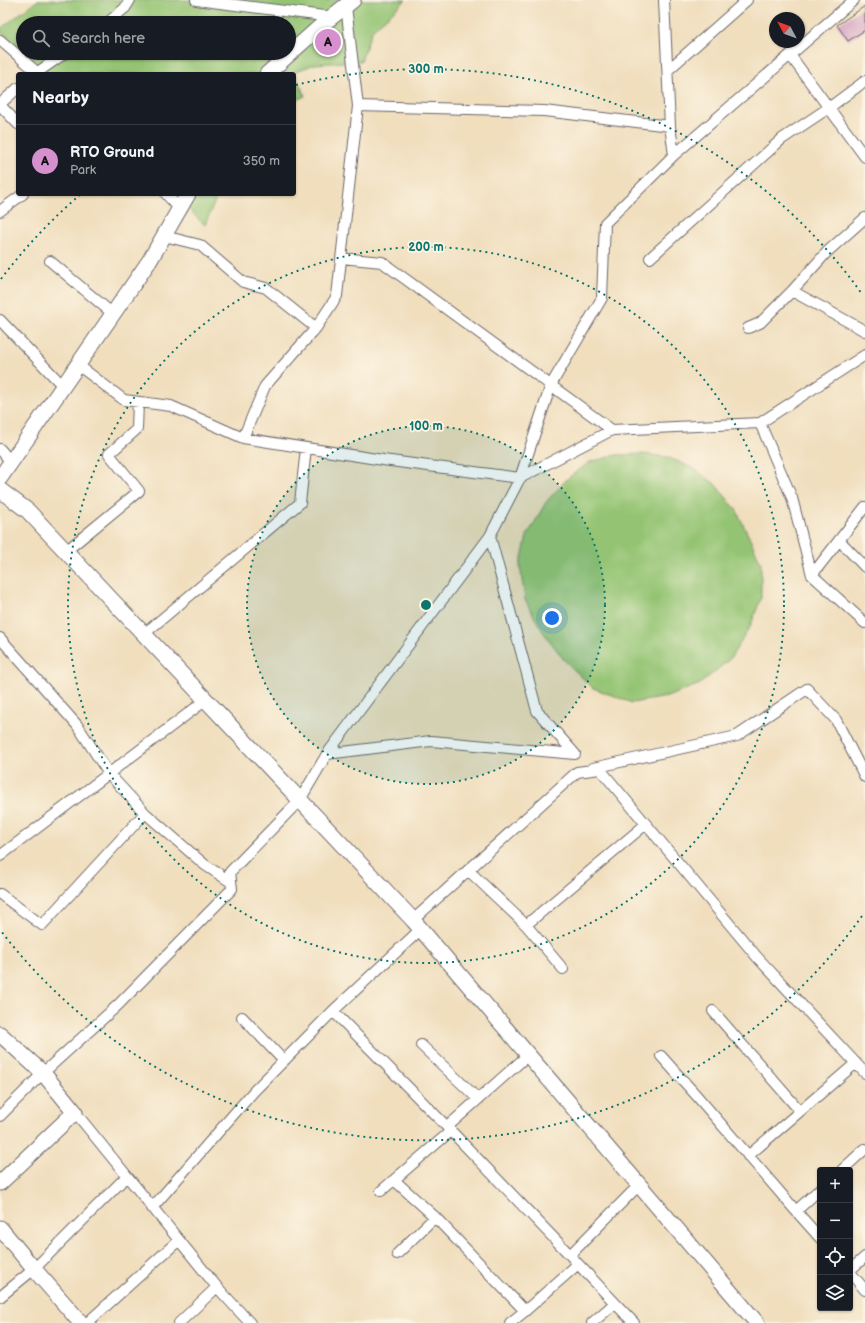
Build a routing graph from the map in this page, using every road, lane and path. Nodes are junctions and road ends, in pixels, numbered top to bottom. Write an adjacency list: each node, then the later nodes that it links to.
1 (130, 0): 8 (street)
2 (196, 0): 7 (street)
3 (664, 0): 17 (street)
4 (747, 0): 17 (street)
5 (854, 0): 13 (street)
6 (349, 3): 9 (street); 24 (street)
7 (214, 4): 9 (street)
8 (115, 16)
9 (332, 17): 11 (street)
10 (0, 40): 12 (street)
11 (296, 49)
12 (16, 54)
13 (790, 55): 25 (street); 28 (street)
14 (22, 60): 18 (street)
15 (55, 60): 19 (street)
16 (283, 60): 20 (street)
17 (668, 70): 27 (street)
18 (36, 72)
19 (38, 72)
20 (269, 72)
21 (865, 81): 25 (street)
22 (16, 90): 23 (street)
23 (0, 104): 26 (street)
24 (358, 106): 27 (street); 37 (street)
25 (830, 107): 29 (street); 38 (street)
26 (16, 122)
27 (670, 126): 28 (street)
28 (674, 155): 48 (street)
29 (865, 157)
30 (20, 196): 34 (street)
31 (168, 196): 33 (street)
32 (187, 196): 33 (street)
33 (179, 208): 36 (street)
34 (0, 211)
35 (865, 218): 40 (street)
36 (164, 236): 41 (street); 43 (street)
37 (341, 258): 43 (street); 48 (street)
38 (650, 258)
39 (50, 261): 41 (street)
40 (792, 291): 44 (street); 45 (street)
41 (113, 314): 47 (street)
42 (0, 320): 49 (street)
43 (316, 328): 53 (street)
44 (748, 328)
45 (865, 330)
46 (865, 355): 51 (street)
47 (78, 365): 49 (street); 50 (street)
48 (551, 385): 52 (street); 58 (street)
49 (63, 386): 56 (street)
50 (138, 402): 53 (street); 63 (street)
51 (760, 423): 52 (street); 65 (street)
52 (612, 430): 58 (street)
53 (243, 438): 54 (street)
54 (306, 448): 58 (street); 67 (street)
55 (0, 449): 56 (street)
56 (11, 462): 57 (street)
57 (0, 478)
58 (520, 478): 61 (street)
59 (0, 490): 63 (street)
60 (865, 507): 62 (street)
61 (490, 536): 70 (street); 70 (street)
62 (839, 540): 64 (street); 65 (street)
63 (66, 551): 67 (street)
64 (865, 567)
65 (812, 575): 66 (street)
66 (865, 623)
67 (144, 634): 69 (street)
68 (0, 638): 72 (street)
69 (206, 700): 72 (street); 74 (street)
70 (327, 754): 74 (street)
71 (577, 772): 73 (street); 76 (street); 78 (street)
72 (109, 774): 75 (street); 77 (street)
73 (865, 777)
74 (300, 800): 79 (street); 82 (street)
75 (145, 812): 79 (street); 80 (street)
76 (646, 824): 81 (street); 92 (street)
77 (0, 856)
78 (468, 870): 81 (street); 82 (street)
79 (231, 882): 93 (street)
80 (0, 894)
81 (526, 924): 83 (street)
82 (417, 925): 84 (street); 89 (street)
83 (563, 969)
84 (333, 1011): 91 (street); 99 (street)
85 (713, 1011): 96 (street)
86 (242, 1017): 91 (street)
87 (0, 1034): 93 (street)
88 (421, 1045): 95 (street)
89 (528, 1055): 95 (street); 106 (street)
90 (661, 1056): 101 (street)
91 (284, 1061): 109 (street)
92 (856, 1063): 94 (street); 96 (street)
93 (43, 1073): 97 (street); 98 (street)
94 (865, 1073)
95 (478, 1099): 99 (street)
96 (800, 1111): 101 (street)
97 (75, 1112): 103 (street); 105 (street)
98 (0, 1116)
99 (449, 1129): 104 (street); 116 (street)
100 (865, 1150): 102 (street)
101 (748, 1156): 110 (street)
102 (845, 1167)
103 (127, 1176): 109 (street); 120 (street)
104 (394, 1180): 107 (street); 111 (street)
105 (0, 1183)
106 (639, 1185): 116 (street); 134 (street)
107 (381, 1190)
108 (817, 1192): 110 (street)
109 (152, 1208): 114 (street)
110 (796, 1211): 113 (street)
111 (435, 1217): 115 (street); 126 (street)
112 (0, 1228): 120 (street)
113 (817, 1235)
114 (179, 1240): 122 (street); 128 (street)
115 (398, 1254)
116 (570, 1255): 118 (street)
117 (865, 1257): 119 (street)
118 (578, 1264): 125 (street); 126 (street)
119 (853, 1268)
120 (34, 1269): 124 (street); 127 (street)
121 (853, 1275): 123 (street)
122 (217, 1287): 129 (street); 130 (street)
123 (865, 1290)
124 (0, 1296)
125 (615, 1303): 132 (street); 133 (street)
126 (525, 1311): 131 (street)
127 (81, 1323)
128 (88, 1323)
129 (179, 1323)
130 (250, 1323)
131 (510, 1323)
132 (592, 1323)
133 (634, 1323)
134 (758, 1323)

